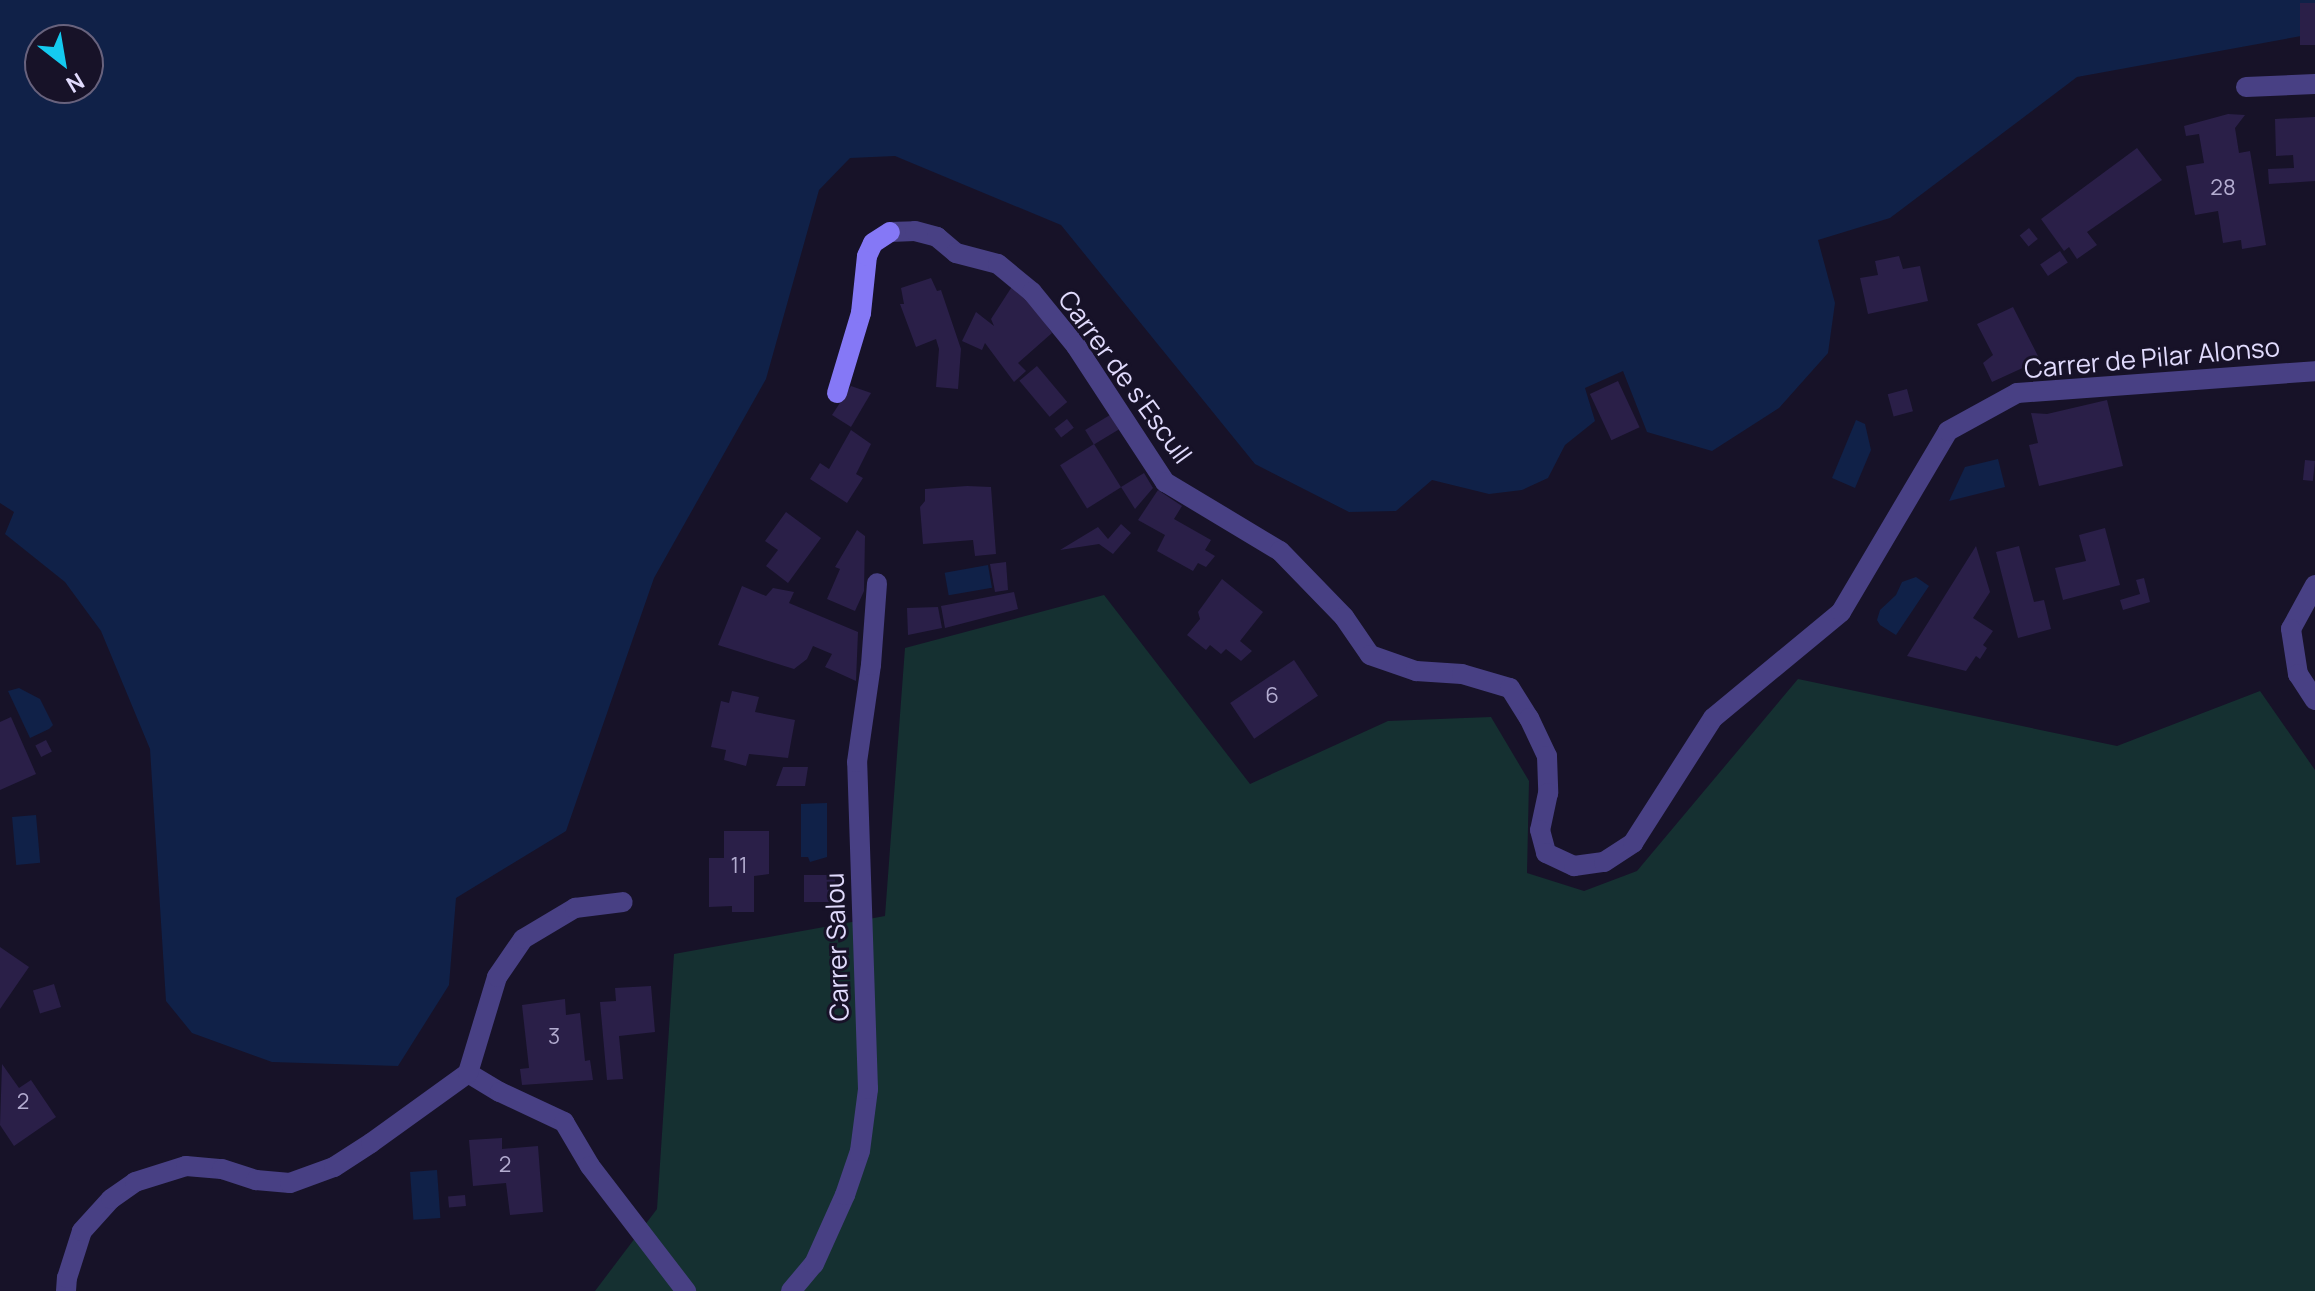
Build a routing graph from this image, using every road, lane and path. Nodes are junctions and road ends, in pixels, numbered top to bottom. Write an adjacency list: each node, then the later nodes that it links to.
1 (2315, 84): 2 (street)
2 (2246, 87)
3 (2315, 371): 8 (street, Carrer de Pilar Alonso)
4 (837, 393): 8 (street, Carrer de s'Escull)
5 (877, 583): 13 (street, Carrer Salou)
6 (2315, 585): 7 (street)
7 (2315, 700)
8 (1713, 718)
9 (623, 902): 10 (street)
10 (468, 1073): 11 (street); 12 (street)
11 (66, 1291)
12 (686, 1291)
13 (791, 1291)

